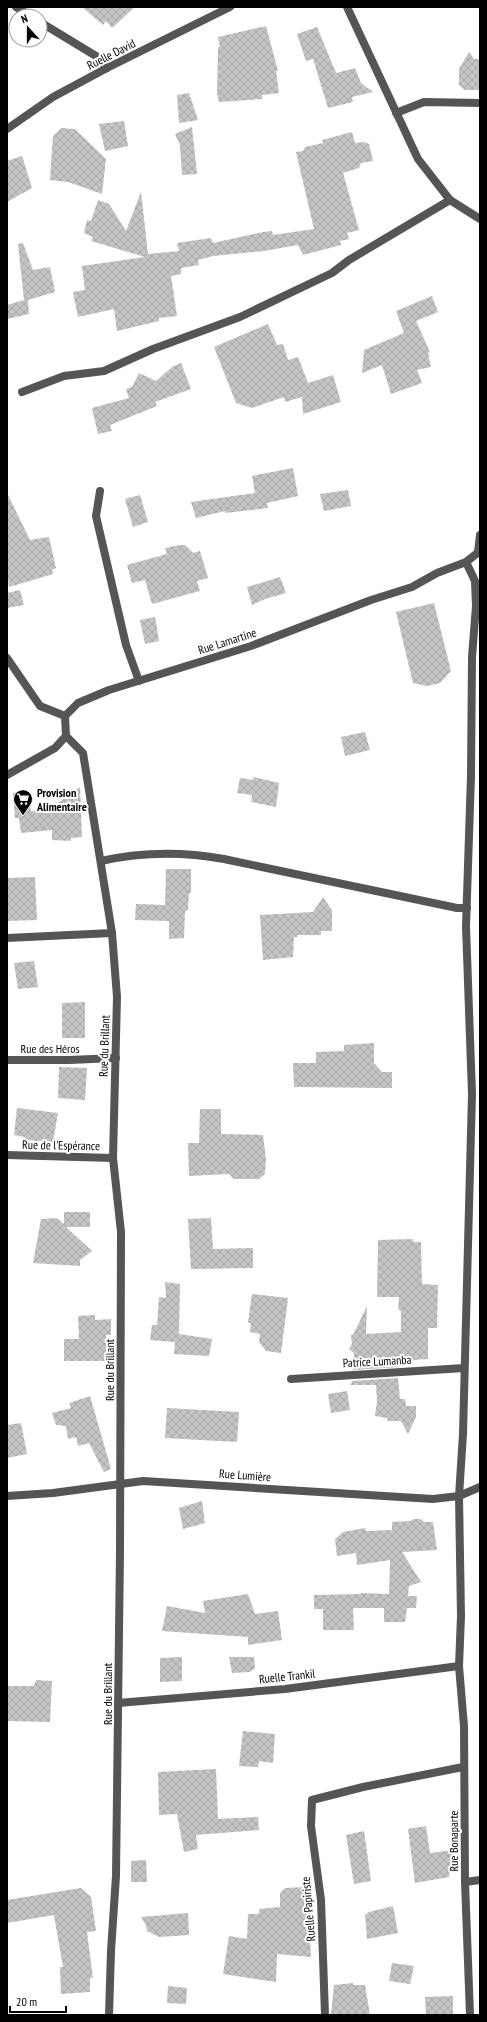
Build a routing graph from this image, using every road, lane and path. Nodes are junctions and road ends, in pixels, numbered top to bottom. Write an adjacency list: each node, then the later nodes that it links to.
1 (230, 7): 4 (street, Ruelle David)
2 (347, 7): 6 (street)
3 (48, 27): 4 (street)
4 (107, 68): 7 (street, Ruelle David)
5 (480, 103): 6 (street)
6 (396, 113): 8 (street)
7 (7, 129)
8 (450, 200): 9 (street); 10 (street)
9 (480, 219)
10 (22, 392)
11 (100, 491): 16 (street)
12 (480, 535): 13 (street)
13 (479, 551): 14 (street, Rue Lamartine)
14 (466, 562): 16 (street, Rue Lamartine); 17 (street, Rue Bonaparte)
15 (7, 658): 18 (street)
16 (139, 682): 18 (street, Rue Lamartine)
17 (476, 697): 22 (street, Rue Bonaparte)
18 (65, 716): 19 (street)
19 (66, 736): 20 (street); 21 (street, Rue du Brillant)
20 (7, 775)
21 (101, 861): 22 (street); 23 (street, Rue du Brillant)
22 (467, 908): 26 (street, Rue Bonaparte)
23 (112, 932): 24 (street); 27 (street, Rue du Brillant)
24 (7, 938)
25 (480, 1025): 26 (street)
26 (471, 1027): 31 (street, Rue Bonaparte)
27 (116, 1058): 28 (street, Rue des Héros); 30 (street, Rue du Brillant)
28 (7, 1060)
29 (7, 1155): 30 (street, Rue de l'Espérance)
30 (114, 1158): 33 (street, Rue du Brillant)
31 (464, 1368): 32 (street, Patrice Lumanba); 36 (street, Rue Bonaparte)
32 (291, 1379)
33 (120, 1485): 35 (street, Rue Lumière); 36 (street, Rue Lumière); 38 (street, Rue du Brillant)
34 (480, 1487): 36 (street, Rue Lumière)
35 (7, 1496)
36 (459, 1496): 37 (street, Rue Bonaparte)
37 (459, 1666): 38 (street, Ruelle Trankil); 39 (street, Rue Bonaparte)
38 (118, 1703): 42 (street, Rue du Brillant)
39 (463, 1767): 41 (street, Rue Bonaparte); 43 (street, Ruelle Papiriste)
40 (480, 1880): 41 (street)
41 (465, 1882): 44 (street, Rue Bonaparte)
42 (110, 2015)
43 (325, 2015)
44 (470, 2015)

